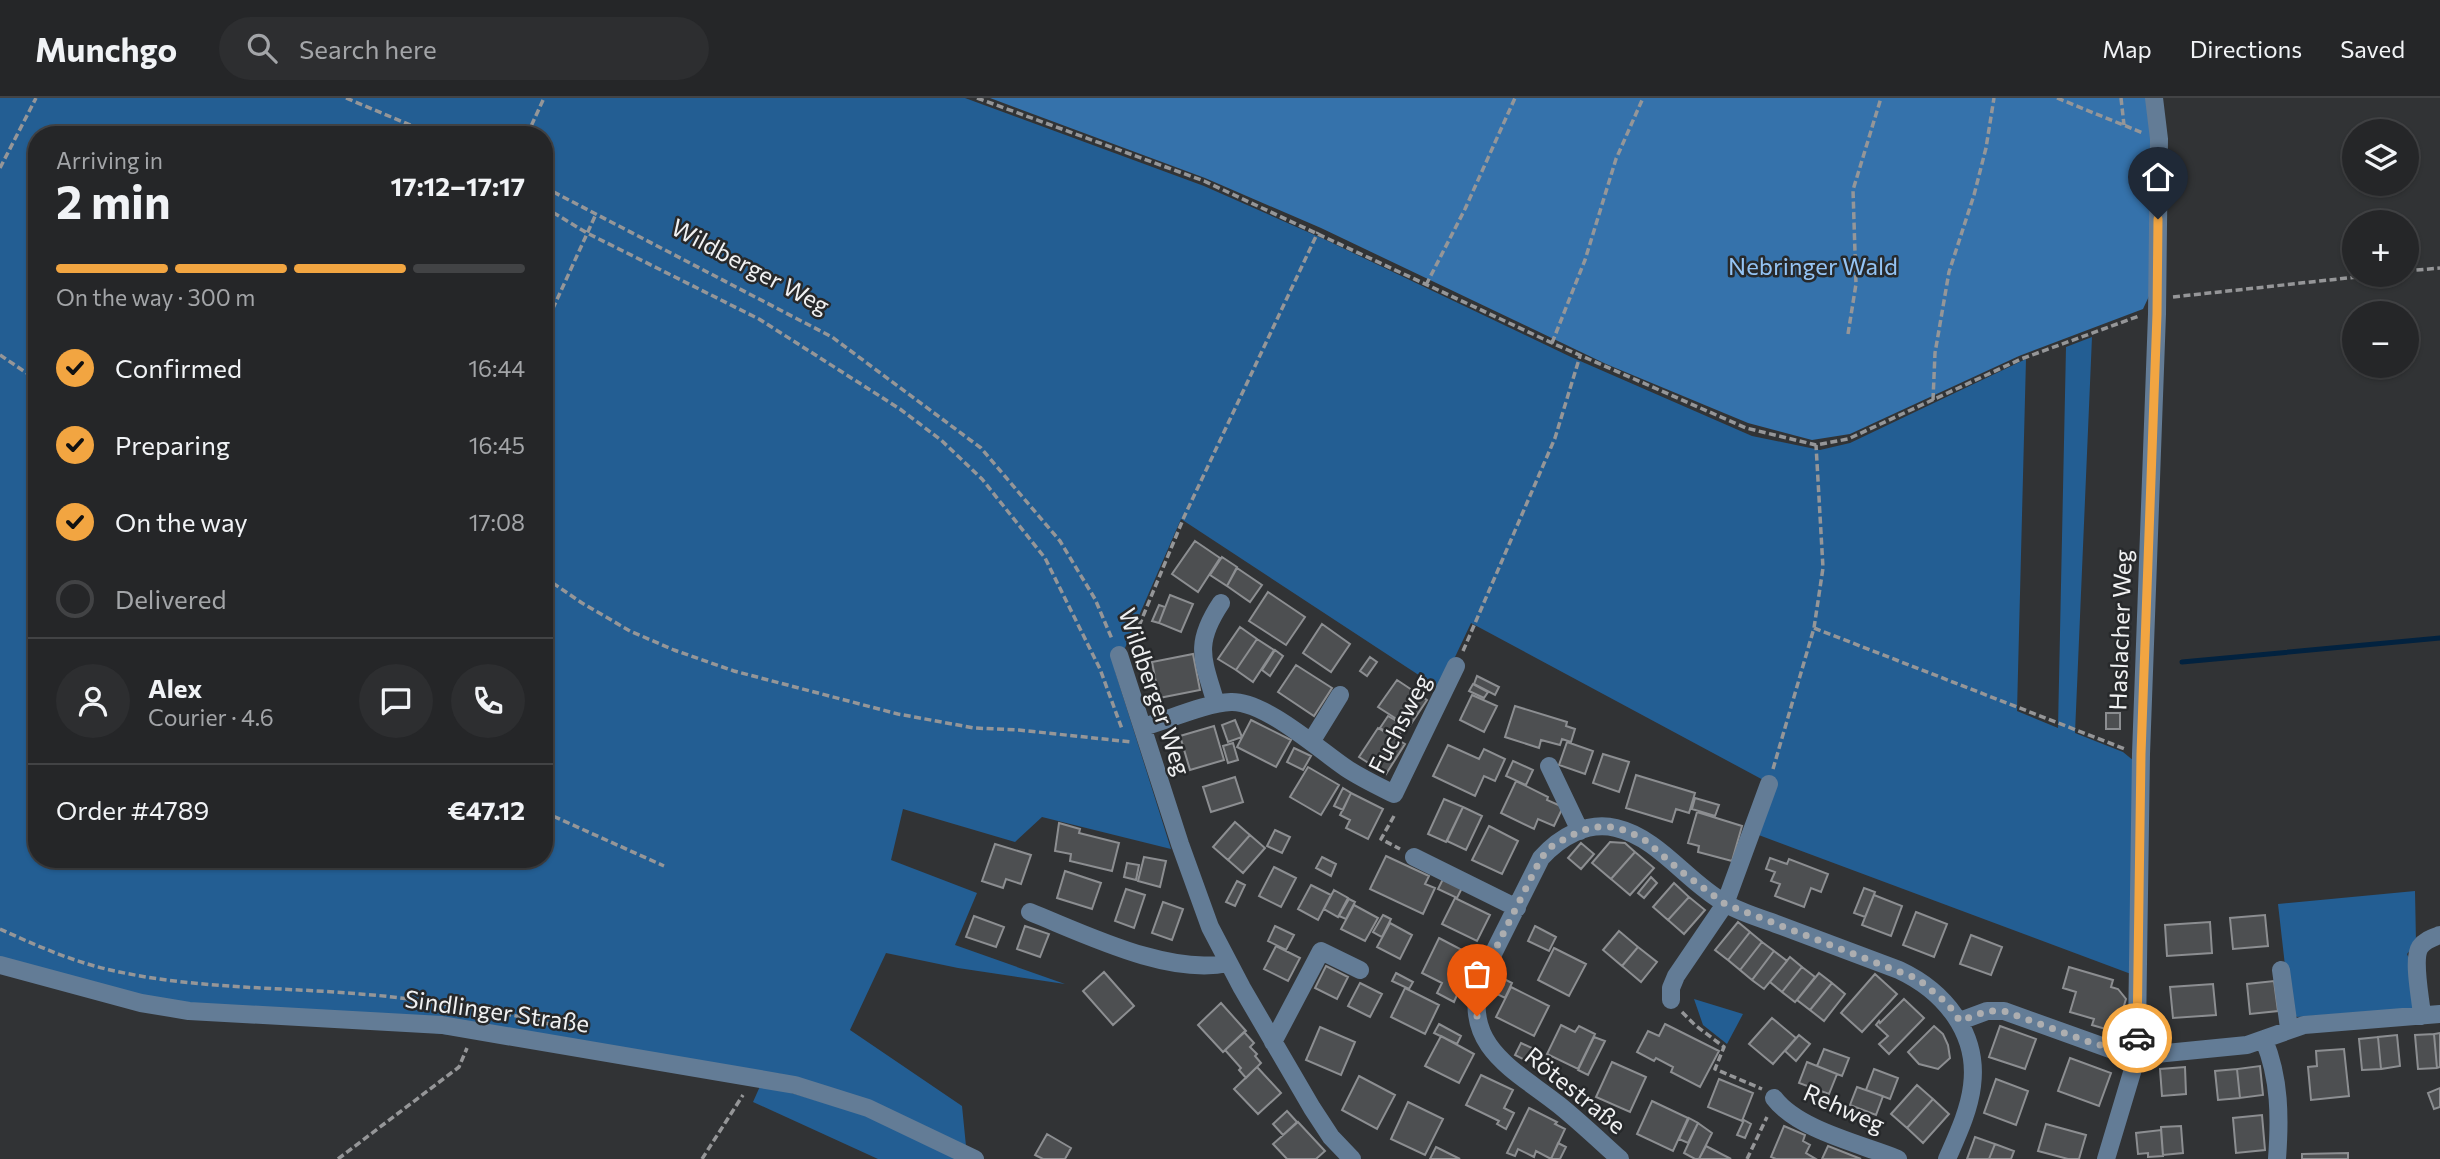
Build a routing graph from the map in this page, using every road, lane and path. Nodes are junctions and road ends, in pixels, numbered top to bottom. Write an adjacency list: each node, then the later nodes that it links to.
1 (36, 98): 16 (path)
2 (346, 98): 13 (path)
3 (544, 98): 14 (path)
4 (977, 98): 20 (path)
5 (1515, 98): 25 (path)
6 (1643, 98): 29 (path)
7 (1881, 98): 28 (path)
8 (1994, 98): 33 (path)
9 (2057, 98): 12 (path)
10 (2121, 98): 12 (path)
11 (2154, 98): 15 (street, Haslacher Weg)
12 (2124, 125): 15 (path)
13 (413, 126)
14 (531, 126)
15 (2159, 139): 26 (street, Haslacher Weg)
16 (0, 167)
17 (553, 192): 19 (path, Wildberger Weg)
18 (553, 212): 21 (path)
19 (596, 214): 21 (path); 38 (path, Wildberger Weg)
20 (1318, 232): 25 (path); 38 (path)
21 (587, 233): 27 (path); 44 (path)
22 (2440, 268): 23 (path)
23 (2419, 270)
24 (2342, 280): 26 (path)
25 (1426, 285): 29 (path)
26 (2157, 306): 33 (path); 45 (street, Haslacher Weg)
27 (553, 308)
28 (1848, 334)
29 (1552, 343): 31 (path)
30 (0, 355): 32 (path)
31 (1580, 356): 34 (path); 39 (path)
32 (28, 374)
33 (1933, 400): 34 (path)
34 (1816, 445): 37 (path)
35 (553, 583): 44 (path)
36 (1221, 603): 41 (street)
37 (1814, 628): 45 (path); 47 (path)
38 (1119, 655): 42 (street, Wildberger Weg)
39 (1456, 666): 43 (street, Fuchsweg)
40 (1340, 695): 43 (street)
41 (1216, 705): 42 (street, Fuchsweg); 43 (street, Fuchsweg)
42 (1145, 733): 44 (path); 58 (street, Wildberger Weg)
43 (1311, 742)
44 (1128, 743)
45 (2141, 754): 70 (street, Haslacher Weg)
46 (1549, 766): 50 (street)
47 (1769, 784): 53 (street)
48 (553, 816): 52 (path)
49 (1394, 816): 51 (path)
50 (1580, 831): 53 (street, Rötestraße); 54 (street, Rötestraße)
51 (1414, 857): 54 (street)
52 (664, 866)
53 (1725, 904): 62 (street); 64 (street, Rötestraße)
54 (1517, 908): 77 (street, Rötestraße)
55 (1030, 912): 58 (street)
56 (0, 929): 69 (path)
57 (2440, 935): 63 (street)
58 (1228, 963): 67 (street, Wildberger Weg)
59 (0, 965): 69 (street, Sindlinger Straße)
60 (1360, 970): 67 (street)
61 (2281, 970): 65 (street)
62 (1671, 1000): 72 (path)
63 (2431, 1015): 65 (street)
64 (1960, 1021): 70 (street); 80 (street, Rötestraße)
65 (2289, 1028): 66 (street)
66 (2264, 1040): 70 (street); 82 (street)
67 (1273, 1042): 76 (street, Wildberger Weg)
68 (468, 1044): 73 (path)
69 (571, 1047): 75 (street, Sindlinger Straße)
70 (2136, 1053): 81 (street, Haslacher Weg)
71 (732, 1090): 74 (path)
72 (1774, 1098): 78 (path); 79 (street, Rehweg)
73 (338, 1159)
74 (702, 1159)
75 (975, 1159)
76 (1352, 1159)
77 (1620, 1159)
78 (1747, 1159)
79 (1898, 1159)
80 (1947, 1159)
81 (2106, 1159)
82 (2277, 1159)

